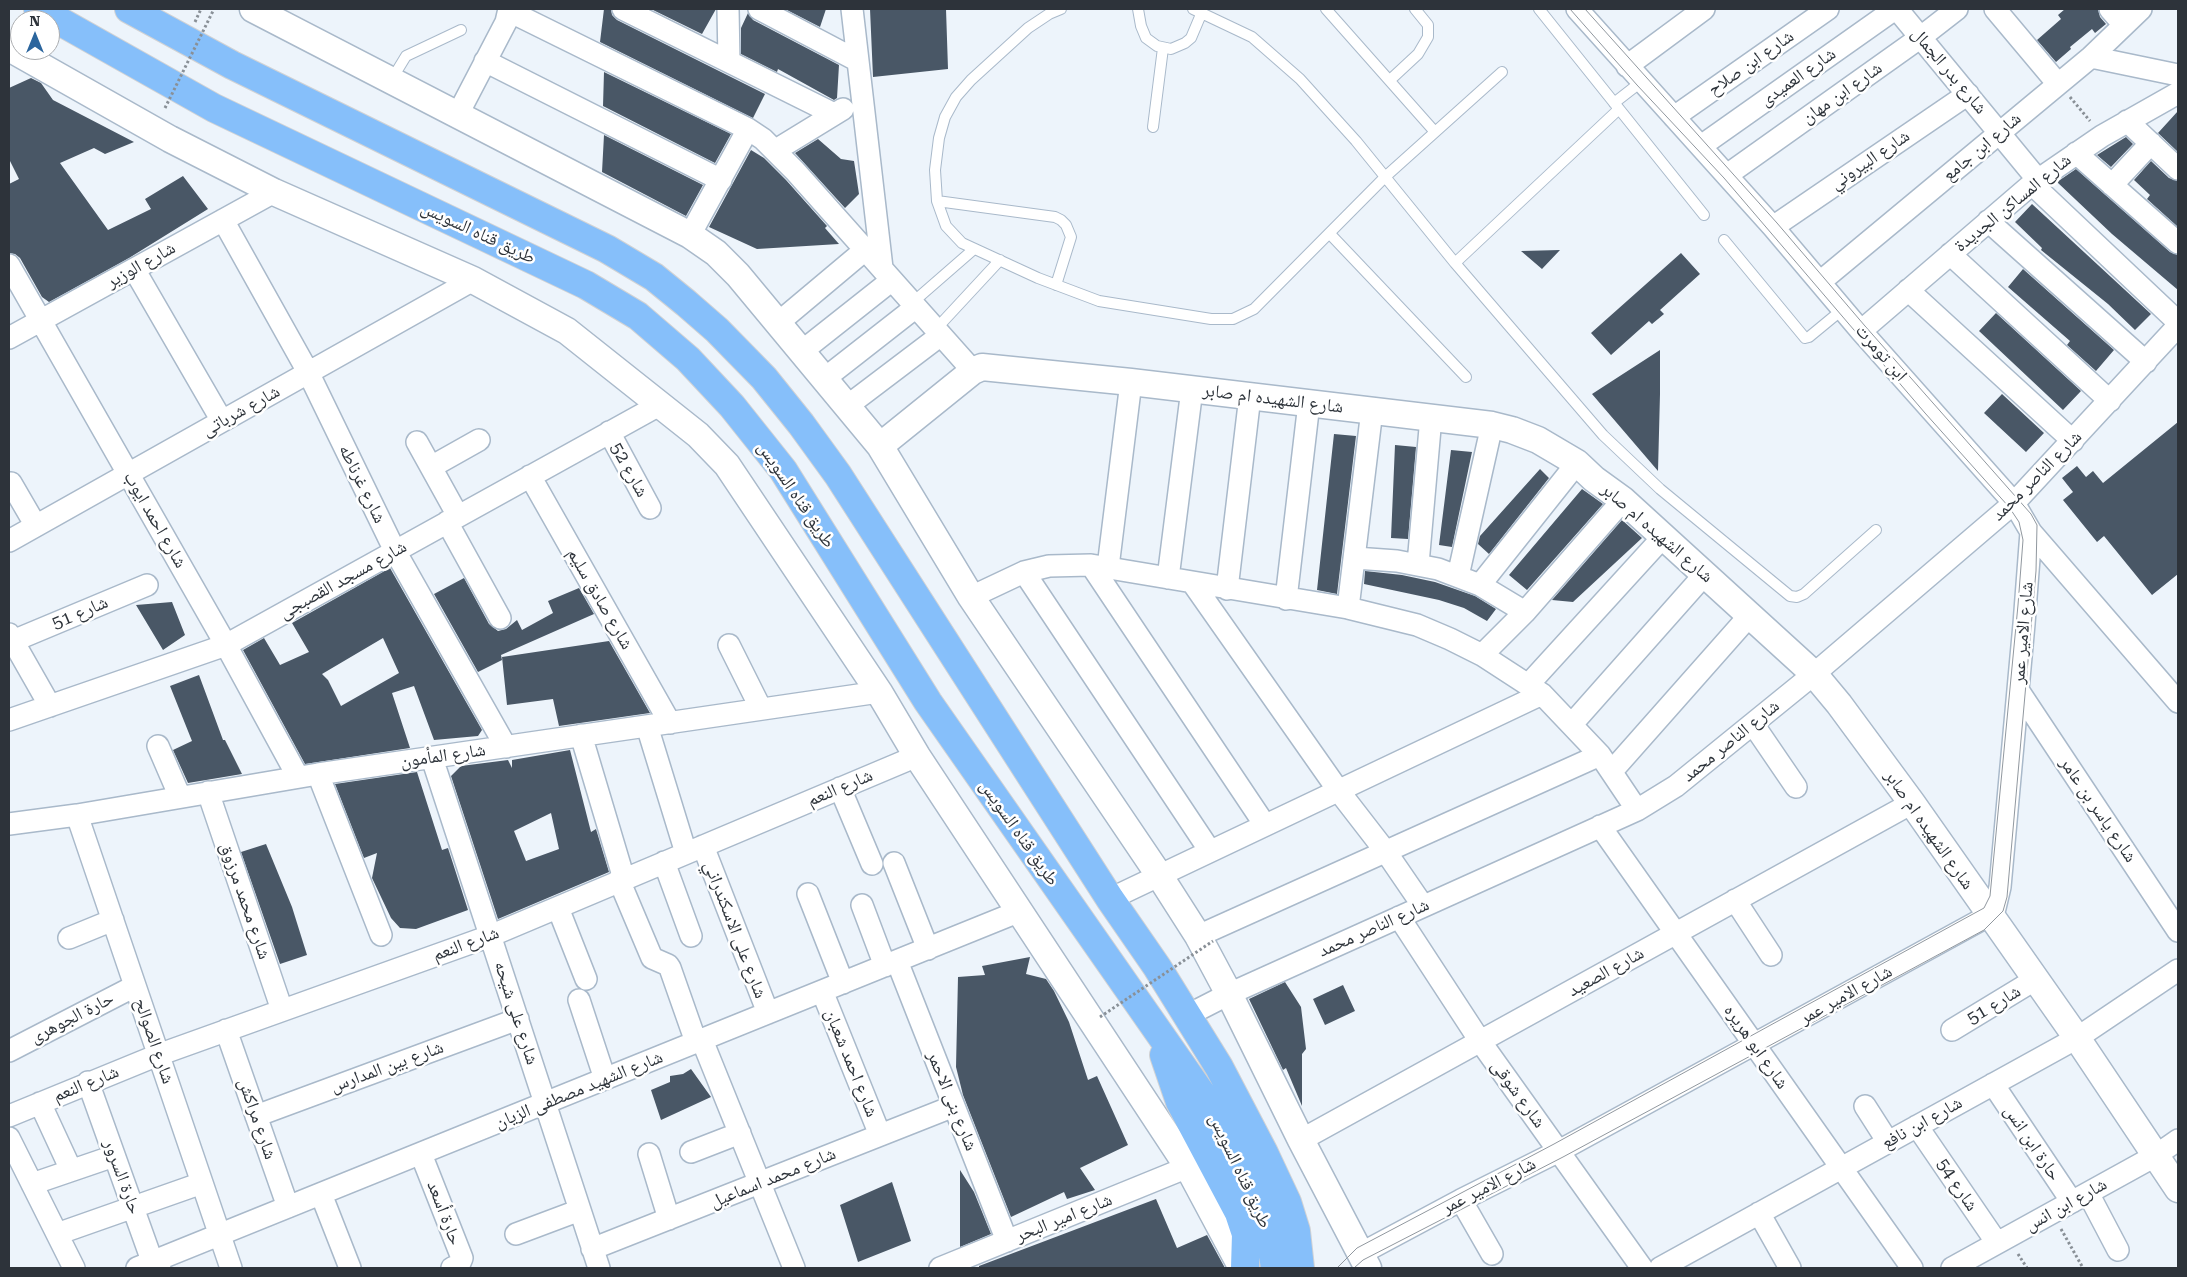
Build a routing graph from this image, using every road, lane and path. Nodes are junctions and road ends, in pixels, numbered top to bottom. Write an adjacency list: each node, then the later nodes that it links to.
1 (38, 9): 223 (highway, طريق قناه السويس)
2 (129, 9): 190 (highway, طريق قناه السويس)
3 (214, 9): 42 (path, bridge)
4 (624, 9): 32 (street)
5 (728, 9): 32 (street)
6 (759, 9): 30 (street)
7 (852, 9): 30 (street)
8 (1061, 9): 63 (lane)
9 (1138, 9): 28 (lane)
10 (1327, 9): 36 (lane)
11 (1415, 9): 36 (lane)
12 (1539, 9): 41 (lane)
13 (1704, 9): 34 (street)
14 (1828, 9): 45 (street, شارع ابن صلاح)
15 (1896, 9): 26 (street, شارع بدر الجمال); 53 (street, شارع العميدى)
16 (1957, 9): 26 (street, شارع ابن مهان)
17 (1996, 9): 37 (street)
18 (2110, 9): 24 (street)
19 (2141, 9): 24 (street, شارع ابن جامع)
20 (258, 10): 35 (street)
21 (509, 10): 31 (street); 48 (street)
22 (1197, 10): 28 (lane); 58 (lane)
23 (1580, 10): 34 (street, ابن تومرت)
24 (2124, 25): 29 (street, شارع ابن جامع)
25 (462, 30): 35 (lane)
26 (1921, 37): 39 (street, شارع بدر الجمال); 57 (street, شارع ابن مهان)
27 (9, 48): 62 (street)
28 (1163, 48): 47 (lane)
29 (2091, 57): 37 (street, شارع ابن جامع); 38 (street)
30 (858, 61): 40 (street)
31 (485, 62): 43 (street); 59 (street)
32 (729, 62): 44 (street)
33 (1502, 72): 49 (lane)
34 (1634, 74): 41 (lane); 45 (street, ابن تومرت)
35 (392, 80): 43 (street)
36 (1390, 80): 49 (lane)
37 (2058, 84): 50 (street, شارع ابن جامع); 51 (path)
38 (2177, 90): 46 (street, شارع المساكن الجديدة)
39 (1968, 94): 50 (street, شارع بدر الجمال); 67 (street, شارع البيروني)
40 (861, 98): 44 (street); 79 (street)
41 (1617, 106): 64 (lane); 76 (lane)
42 (165, 108)
43 (458, 114): 69 (street)
44 (834, 114): 54 (street)
45 (1674, 117): 53 (street, ابن تومرت)
46 (2127, 121): 51 (street, شارع المساكن الجديدة); 52 (street)
47 (1153, 127)
48 (748, 129): 54 (street); 59 (street)
49 (1435, 132): 58 (lane)
50 (2000, 132): 60 (street, شارع بدر الجمال); 81 (street, شارع ابن جامع)
51 (2102, 136): 55 (street, شارع المساكن الجديدة)
52 (2151, 143): 56 (street); 61 (street)
53 (1701, 146): 57 (street, ابن تومرت)
54 (776, 150): 73 (street)
55 (2076, 153): 60 (street, شارع المساكن الجديدة); 61 (street)
56 (2178, 169)
57 (1726, 176): 67 (street, ابن تومرت)
58 (1385, 177): 68 (lane); 76 (lane)
59 (720, 180): 69 (street)
60 (2035, 182): 66 (street, شارع المساكن الجديدة); 90 (street, شارع بدر الجمال)
61 (2112, 185): 71 (street)
62 (274, 192): 65 (street, شارع الوزير); 80 (street)
63 (937, 201): 72 (lane); 82 (lane)
64 (1704, 215)
65 (223, 220): 78 (street, شارع الوزير); 95 (street, شارع غرناطه)
66 (1988, 221): 74 (street, شارع المساكن الجديدة); 93 (street)
67 (1773, 227): 81 (street, ابن تومرت)
68 (1330, 234): 82 (lane); 96 (lane)
69 (690, 235): 87 (street)
70 (1724, 240): 85 (lane)
71 (2178, 243)
72 (974, 248): 75 (lane); 84 (lane)
73 (865, 250): 79 (street); 87 (street)
74 (1950, 254): 83 (street, شارع المساكن الجديدة); 101 (street)
75 (1000, 260): 82 (lane); 89 (lane)
76 (1455, 263): 124 (lane)
77 (9, 265): 86 (street, شارع احمد ايوب)
78 (134, 269): 86 (street, شارع الوزير); 107 (street)
79 (887, 274): 84 (street); 92 (street)
80 (472, 280): 95 (street, شارع شرباتى); 103 (street)
81 (1820, 282): 85 (street, ابن تومرت)
82 (1056, 285)
83 (1908, 290): 88 (street, شارع المساكن الجديدة); 111 (street)
84 (914, 305): 89 (street); 97 (street)
85 (1843, 309): 88 (street, ابن تومرت)
86 (41, 321): 91 (street, شارع الوزير); 116 (street, شارع احمد ايوب)
87 (778, 323): 92 (street)
88 (1861, 330): 120 (street, ابن تومرت)
89 (938, 332): 94 (street); 104 (street)
90 (2176, 334): 93 (street, شارع الناصر محمد)
91 (9, 338)
92 (801, 352): 97 (street)
93 (2146, 362): 101 (street, شارع الناصر محمد)
94 (973, 371): 98 (street, شارع الشهيده ام صابر); 113 (street)
95 (308, 372): 107 (street, شارع شرباتى); 128 (street, شارع غرناطه)
96 (1466, 377)
97 (824, 379): 104 (street)
98 (1131, 382): 99 (street, شارع الشهيده ام صابر); 131 (street)
99 (1192, 390): 100 (street, شارع الشهيده ام صابر); 135 (street)
100 (1250, 396): 102 (street, شارع الشهيده ام صابر); 139 (street)
101 (2110, 401): 111 (street, شارع الناصر محمد)
102 (1310, 403): 105 (street, شارع الشهيده ام صابر); 141 (street)
103 (661, 404): 109 (street, شارع مسجد القصبجى); 153 (street)
104 (846, 406): 113 (street)
105 (1372, 410): 106 (street, شارع الشهيده ام صابر); 129 (street)
106 (1431, 417): 108 (street, شارع الشهيده ام صابر); 130 (street)
107 (222, 421): 116 (street, شارع شرباتى)
108 (1492, 424): 114 (street, شارع الشهيده ام صابر); 134 (street)
109 (609, 432): 117 (street, شارع مسجد القصبجى); 121 (street, شارع 52)
110 (479, 440): 115 (street)
111 (2073, 441): 120 (street, شارع الناصر محمد)
112 (417, 442): 115 (street)
113 (880, 446): 140 (street)
114 (1577, 463): 119 (street, شارع الشهيده ام صابر); 138 (street)
115 (431, 467): 122 (street)
116 (128, 474): 123 (street, شارع شرباتى); 147 (street, شارع احمد ايوب)
117 (530, 476): 122 (street, شارع مسجد القصبجى); 158 (street, شارع صادق سليم)
118 (12, 484): 123 (street)
119 (1623, 500): 126 (street, شارع الشهيده ام صابر); 143 (street)
120 (2014, 503): 125 (street, ابن تومرت); 150 (street, شارع الناصر محمد)
121 (650, 508)
122 (452, 519): 128 (street, شارع مسجد القصبجى); 145 (street)
123 (36, 526): 127 (street, شارع شرباتى)
124 (1876, 530)
125 (2031, 532): 152 (street, شارع الامير عمر); 154 (street, ابن تومرت)
126 (1663, 537): 133 (street, شارع الشهيده ام صابر); 151 (street)
127 (9, 541)
128 (395, 551): 147 (street, شارع مسجد القصبجى); 164 (street, شارع غرناطه)
129 (1355, 558): 130 (street); 142 (street)
130 (1418, 564): 134 (street)
131 (1099, 566): 132 (street); 135 (street); 179 (street)
132 (1024, 572): 140 (street); 182 (street)
133 (1705, 574): 144 (street, شارع الشهيده ام صابر); 159 (street)
134 (1458, 576): 138 (street)
135 (1168, 578): 136 (street)
136 (1192, 582): 139 (street); 172 (street)
137 (147, 585): 146 (street, شارع 51)
138 (1480, 585): 143 (street)
139 (1227, 588): 141 (street)
140 (971, 597): 187 (street)
141 (1286, 599): 142 (street)
142 (1348, 608): 149 (street)
143 (1525, 612): 149 (street)
144 (1750, 616): 150 (street, شارع الشهيده ام صابر); 167 (street)
145 (500, 618)
146 (11, 638): 155 (street)
147 (226, 645): 155 (street, شارع مسجد القصبجى); 169 (street, شارع احمد ايوب)
148 (729, 645): 156 (street)
149 (1482, 655): 151 (street)
150 (1814, 674): 160 (street, شارع الناصر محمد); 175 (street, شارع الشهيده ام صابر)
151 (1535, 689): 159 (street); 172 (street)
152 (2018, 690): 196 (street, شارع الامير عمر); 199 (street, شارع ياسر بن عامر)
153 (879, 692): 156 (street, شارع المأمون); 165 (street)
154 (2178, 702)
155 (50, 706): 157 (street, شارع مسجد القصبجى)
156 (762, 709): 158 (street, شارع المأمون)
157 (9, 720)
158 (670, 723): 161 (street, شارع المأمون)
159 (1572, 724): 167 (street)
160 (1753, 724): 170 (street); 176 (street, شارع الناصر محمد)
161 (647, 726): 162 (street, شارع المأمون); 181 (street, شارع على الاسكندراني)
162 (581, 736): 164 (street, شارع المأمون); 188 (street)
163 (158, 746): 174 (street)
164 (506, 746): 166 (street, شارع المأمون)
165 (917, 756): 171 (street, شارع النعم); 195 (street)
166 (432, 758): 168 (street, شارع المأمون); 202 (street, شارع على شيحه)
167 (1606, 763): 176 (street); 183 (street)
168 (318, 774): 169 (street, شارع المأمون); 201 (street)
169 (298, 777): 173 (street, شارع المأمون)
170 (1796, 787)
171 (840, 788): 181 (street, شارع النعم); 186 (street)
172 (1338, 790): 179 (street); 183 (street)
173 (208, 792): 174 (street, شارع المأمون); 217 (street, شارع محمد مرزوق)
174 (180, 796): 177 (street, شارع المأمون)
175 (1912, 803): 191 (street, شارع الصعيد); 196 (street, شارع الشهيده ام صابر)
176 (1637, 810): 180 (street, شارع الناصر محمد)
177 (77, 815): 178 (street, شارع المأمون); 198 (street, شارع الصوالح)
178 (9, 824)
179 (1265, 825): 182 (street)
180 (1600, 826): 193 (street, شارع الناصر محمد); 200 (street, شارع ابو هريره)
181 (694, 850): 184 (street, شارع النعم); 218 (street, شارع على الاسكندراني)
182 (1210, 851): 187 (street)
183 (1386, 852): 193 (street); 205 (street)
184 (664, 862): 188 (street, شارع النعم); 203 (street)
185 (894, 863): 206 (street)
186 (872, 864)
187 (1160, 875): 190 (street); 205 (street)
188 (622, 879): 194 (street, شارع النعم); 226 (street)
189 (808, 894): 212 (street)
190 (1110, 899): 219 (highway, طريق قناه السويس)
191 (1735, 900): 200 (street, شارع الصعيد); 207 (street)
192 (862, 905): 208 (street, شارع بنى الاحمر)
193 (1423, 906): 197 (street, شارع الناصر محمد)
194 (558, 908): 202 (street, شارع النعم); 210 (street)
195 (1020, 912): 206 (street, شارع الشهيد مصطفى الزيان); 253 (street)
196 (1990, 915): 211 (street, شارع الشهيده ام صابر); 228 (street, شارع الامير عمر)
197 (1399, 917): 215 (street, شارع الناصر محمد); 227 (street, شارع شوقى)
198 (113, 920): 204 (street); 213 (street, شارع الصوالح)
199 (2178, 931)
200 (1676, 933): 227 (street, شارع الصعيد); 228 (street, شارع ابو هريره)
201 (381, 935)
202 (490, 936): 217 (street, شارع النعم); 221 (street, شارع على شيحه)
203 (691, 936)
204 (69, 938)
205 (1205, 939): 215 (street); 220 (path, bridge)
206 (928, 949): 208 (street, شارع الشهيد مصطفى الزيان)
207 (1771, 956)
208 (891, 964): 212 (street, شارع الشهيد مصطفى الزيان); 236 (street, شارع بنى الاحمر)
209 (2178, 970): 225 (street, شارع ابن نافع)
210 (586, 979)
211 (2036, 979): 224 (street, شارع 51); 225 (street, شارع الشهيده ام صابر)
212 (842, 983): 214 (street, شارع الشهيد مصطفى الزيان)
213 (135, 986): 229 (street, حارة الجوهرى); 230 (street, شارع الصوالح)
214 (822, 991): 218 (street, شارع الشهيد مصطفى الزيان); 242 (street, شارع احمد شعبان)
215 (1229, 994): 219 (street, شارع الناصر محمد); 244 (street)
216 (579, 1000): 231 (street)
217 (282, 1010): 222 (street, شارع النعم)
218 (768, 1013): 226 (street, شارع الشهيد مصطفى الزيان)
219 (1188, 1015): 287 (highway, طريق قناه السويس)
220 (1100, 1017)
221 (518, 1019): 235 (street, شارع على شيحه); 239 (street, شارع بين المدارس)
222 (226, 1030): 230 (street, شارع النعم); 239 (street, شارع مراكش)
223 (1155, 1030): 285 (highway); 286 (highway, طريق قناه السويس)
224 (1952, 1030)
225 (2077, 1038): 233 (street, شارع ابن نافع); 252 (street, شارع الشهيده ام صابر)
226 (699, 1041): 231 (street, شارع الشهيد مصطفى الزيان); 241 (street)
227 (1480, 1041): 244 (street, شارع الصعيد); 247 (street, شارع شوقى)
228 (1754, 1045): 247 (street, شارع الامير عمر); 254 (street, شارع ابو هريره)
229 (9, 1051)
230 (158, 1054): 232 (street, شارع النعم); 256 (street, شارع الصوالح)
231 (604, 1079): 235 (street, شارع الشهيد مصطفى الزيان)
232 (88, 1082): 234 (street, شارع النعم); 251 (street, حارة السرور)
233 (1993, 1084): 240 (street, شارع ابن نافع); 261 (street, حارة ابن انس)
234 (40, 1103): 238 (street, شارع النعم); 255 (street)
235 (546, 1103): 249 (street, شارع الشهيد مصطفى الزيان); 265 (street, شارع على شيحه)
236 (954, 1106): 242 (street, شارع محمد اسماعيل); 272 (street, شارع بنى الاحمر)
237 (1865, 1106): 246 (street)
238 (9, 1116)
239 (256, 1116): 264 (street, شارع مراكش)
240 (1918, 1126): 246 (street, شارع ابن نافع); 273 (street, شارع 54)
241 (740, 1133): 248 (street); 257 (street)
242 (880, 1135): 257 (street, شارع محمد اسماعيل)
243 (9, 1138): 258 (street)
244 (1301, 1140): 277 (street)
245 (2178, 1140): 252 (street, شارع ابن انس)
246 (1888, 1142): 254 (street, شارع ابن نافع)
247 (1559, 1151): 262 (street, شارع الامير عمر); 288 (street, شارع شوقى)
248 (692, 1152)
249 (421, 1154): 260 (street, شارع الشهيد مصطفى الزيان); 282 (street, حارة أسعد)
250 (649, 1154): 268 (street)
251 (114, 1156): 255 (street); 263 (street, حارة السرور)
252 (2155, 1156): 259 (street, شارع الشهيده ام صابر); 261 (street, شارع ابن انس)
253 (1188, 1167): 272 (street, شارع امير البحر); 285 (street)
254 (1841, 1168): 266 (street, شارع ابن نافع); 291 (street, شارع ابو هريره)
255 (71, 1170): 258 (street)
256 (202, 1183): 263 (street); 271 (street, شارع الصوالح)
257 (760, 1183): 268 (street, شارع محمد اسماعيل); 283 (street)
258 (32, 1184): 269 (street)
259 (2178, 1189)
260 (321, 1194): 264 (street, شارع الشهيد مصطفى الزيان); 281 (street)
261 (2080, 1198): 267 (street, شارع ابن انس); 274 (street, حارة ابن انس)
262 (1461, 1200): 275 (street); 277 (street, شارع الامير عمر)
263 (133, 1207): 269 (street); 278 (street, حارة السرور)
264 (288, 1207): 271 (street, شارع الشهيد مصطفى الزيان)
265 (580, 1210): 270 (street); 276 (street, شارع على شيحه)
266 (1759, 1213): 289 (street, شارع ابن نافع); 290 (street)
267 (2052, 1214): 273 (street, شارع ابن انس); 293 (path)
268 (669, 1219): 276 (street, شارع محمد اسماعيل)
269 (57, 1234): 279 (street)
270 (516, 1234)
271 (220, 1235): 278 (street, شارع الشهيد مصطفى الزيان); 280 (street, شارع الصوالح)
272 (1007, 1241): 284 (street, شارع امير البحر)
273 (1997, 1243): 292 (street, شارع ابن انس)
274 (2118, 1250)
275 (1492, 1254)
276 (596, 1259)
277 (1358, 1264)
278 (150, 1266)
279 (74, 1268)
280 (231, 1268)
281 (350, 1268)
282 (452, 1268)
283 (794, 1268)
284 (940, 1268)
285 (1244, 1268)
286 (1275, 1268)
287 (1300, 1268)
288 (1642, 1268)
289 (1660, 1268)
290 (1790, 1268)
291 (1912, 1268)
292 (1952, 1268)
293 (2083, 1268)

